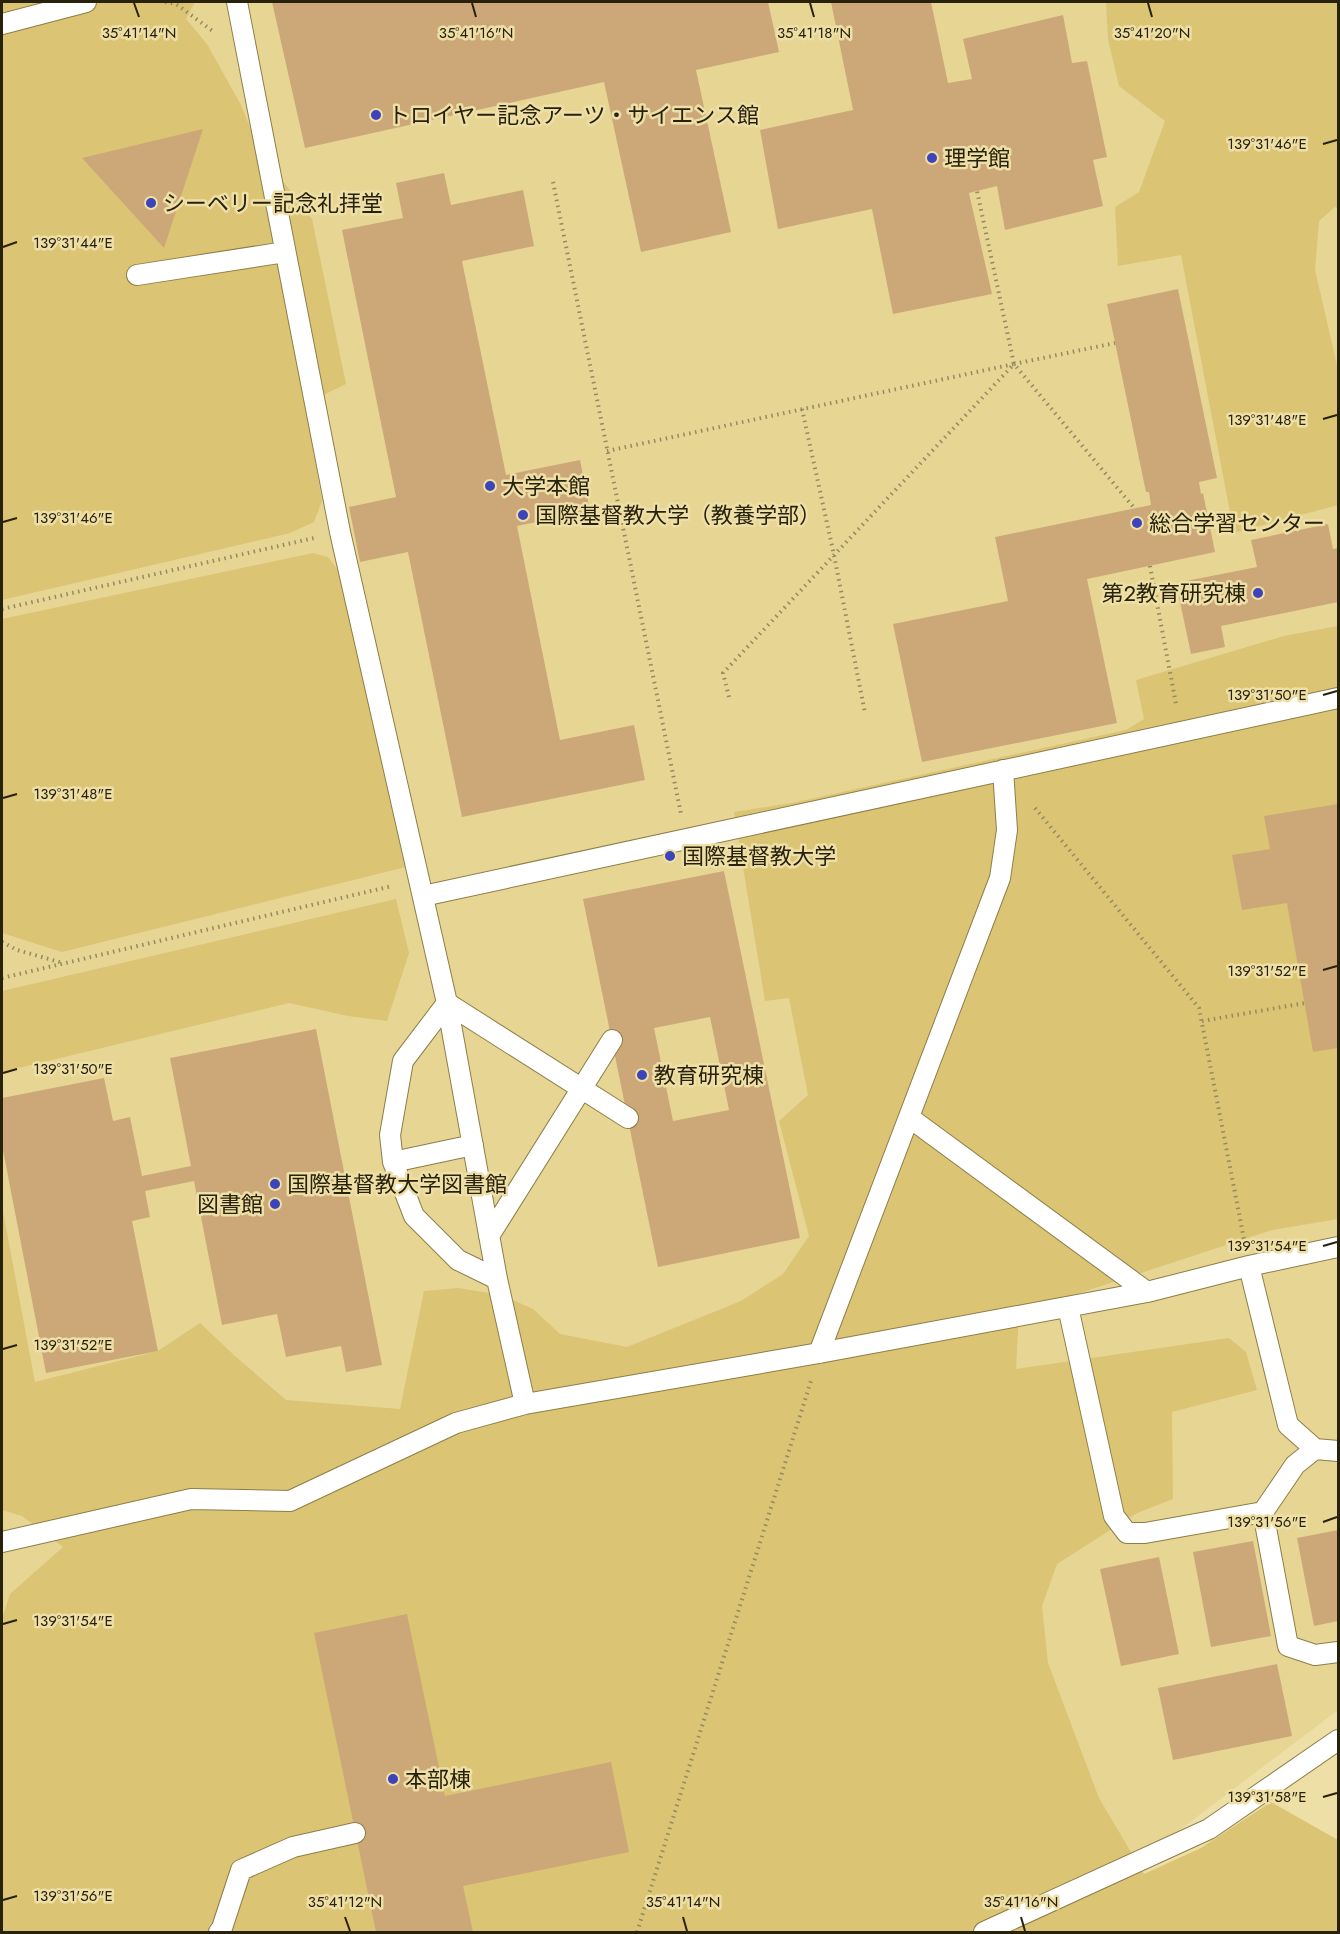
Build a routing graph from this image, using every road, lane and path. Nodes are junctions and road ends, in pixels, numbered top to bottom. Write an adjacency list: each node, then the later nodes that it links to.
1 (86, 2): 3 (lane)
2 (237, 2): 6 (lane)
3 (2, 24)
4 (553, 182): 11 (path)
5 (977, 191): 9 (path)
6 (285, 252): 7 (lane); 13 (lane)
7 (137, 275)
8 (1115, 343): 9 (path)
9 (1014, 364): 10 (path); 12 (path); 14 (path)
10 (802, 409): 11 (path); 14 (path)
11 (607, 451): 23 (path)
12 (1135, 509)
13 (340, 532): 16 (path); 24 (lane)
14 (834, 555): 17 (path); 19 (path)
15 (1150, 566): 20 (path)
16 (2, 609)
17 (729, 697)
18 (1338, 698): 20 (lane)
19 (865, 713)
20 (1182, 732): 21 (lane)
21 (1003, 770): 23 (lane); 34 (lane)
22 (1033, 807): 30 (path)
23 (686, 838): 24 (lane)
24 (421, 887): 26 (path); 28 (lane)
25 (2, 942): 26 (path)
26 (64, 963): 27 (path)
27 (2, 978)
28 (447, 1003): 32 (lane); 35 (lane); 36 (lane)
29 (1305, 1003): 30 (path)
30 (1202, 1021): 39 (path)
31 (612, 1040): 32 (lane)
32 (583, 1089): 33 (lane); 37 (lane)
33 (628, 1118)
34 (910, 1118): 41 (lane); 43 (lane)
35 (473, 1145): 36 (lane); 37 (lane)
36 (393, 1162): 40 (lane)
37 (489, 1236): 40 (lane)
38 (1338, 1247): 39 (lane)
39 (1249, 1266): 41 (lane); 45 (lane)
40 (497, 1280): 44 (lane)
41 (1147, 1292): 42 (lane)
42 (1068, 1307): 43 (lane); 47 (lane)
43 (819, 1353): 44 (lane); 53 (path)
44 (525, 1404): 48 (lane)
45 (1315, 1449): 46 (lane); 47 (lane)
46 (1338, 1451)
47 (1263, 1512): 49 (lane)
48 (2, 1542)
49 (1338, 1652)
50 (1338, 1740): 54 (lane)
51 (355, 1833): 52 (lane)
52 (219, 1932)
53 (637, 1932)
54 (984, 1932)

